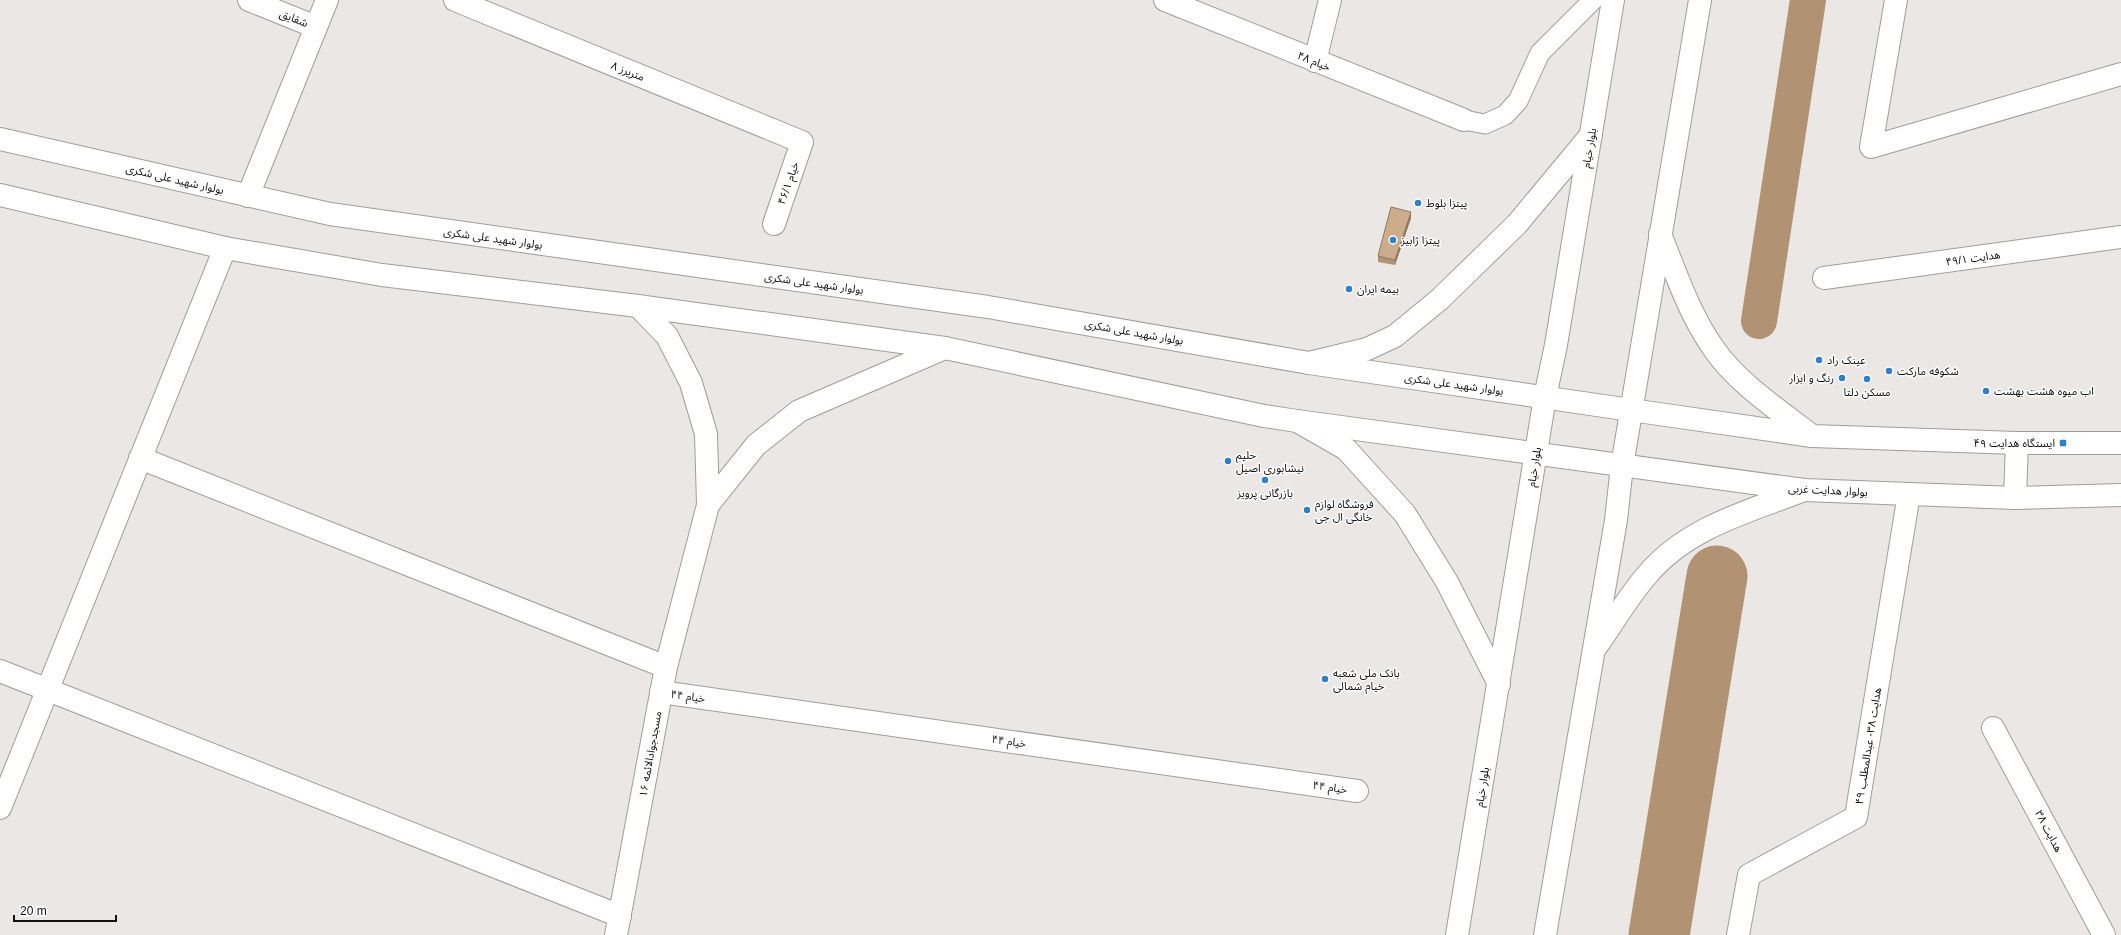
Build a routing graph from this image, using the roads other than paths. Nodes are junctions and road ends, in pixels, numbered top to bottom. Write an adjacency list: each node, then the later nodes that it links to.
1 (249, 0): 10 (main road, شقایق)
2 (327, 0): 10 (main road)
3 (455, 0): 16 (main road, ۸ متریرز)
4 (1165, 0): 11 (main road, خیام ۴۸)
5 (1330, 0): 11 (main road)
6 (1592, 0): 13 (lane)
7 (1613, 0): 14 (main road, بلوار خیام)
8 (1700, 0): 20 (main road)
9 (1896, 0): 12 (main road)
10 (316, 27): 18 (main road)
11 (1315, 61): 13 (main road, خیام ۴۸)
12 (2121, 74)
13 (1464, 120)
14 (1592, 134): 26 (main road); 27 (main road, بلوار خیام)
15 (0, 138): 18 (main road, بولوار شهید علی شکری)
16 (802, 142): 19 (main road, خیام ۴۶/۱)
17 (0, 195): 22 (main road)
18 (248, 196): 26 (main road, بولوار شهید علی شکری)
19 (774, 224)
20 (1660, 233): 28 (main road); 30 (main road)
21 (2121, 238): 23 (main road, هدایت ۴۹/۱)
22 (225, 248): 24 (main road); 34 (main road)
23 (1824, 278)
24 (638, 306): 25 (main road); 40 (main road)
25 (945, 348): 29 (main road); 40 (main road)
26 (1309, 363): 27 (main road, بولوار شهید علی شکری)
27 (1545, 397): 28 (main road, بولوار شهید علی شکری); 33 (main road, بلوار خیام)
28 (1631, 410): 30 (main road); 35 (main road)
29 (1297, 421): 33 (main road); 44 (main road)
30 (1812, 436): 31 (main road)
31 (2018, 443): 32 (main road); 39 (main road)
32 (2121, 443)
33 (1536, 454): 35 (main road, بولوار هدایت غربی); 44 (main road, بلوار خیام)
34 (140, 458): 42 (main road); 45 (main road)
35 (1622, 466): 36 (main road, بولوار هدایت غربی); 41 (main road)
36 (1804, 490): 37 (main road, بولوار هدایت غربی); 41 (main road)
37 (1909, 494): 39 (main road, بولوار هدایت غربی); 53 (main road, هدایت ۳۸- عبدالمطلب ۴۹)
38 (2121, 495): 39 (main road, بولوار هدایت غربی)
39 (2015, 498)
40 (708, 505): 42 (main road, مسجدجوادالائمه ۱۶)
41 (1593, 651): 52 (main road)
42 (666, 667): 46 (main road, مسجدجوادالائمه ۱۶)
43 (0, 671): 45 (main road)
44 (1499, 684): 51 (main road, بلوار خیام)
45 (47, 691): 49 (main road); 50 (main road)
46 (661, 692): 48 (main road, خیام ۴۴); 50 (main road, مسجدجوادالائمه ۱۶)
47 (1993, 728): 54 (main road, هدایت ۳۸)
48 (1358, 791)
49 (0, 808)
50 (618, 925)
51 (1457, 935)
52 (1545, 935)
53 (1738, 935)
54 (2104, 935)

